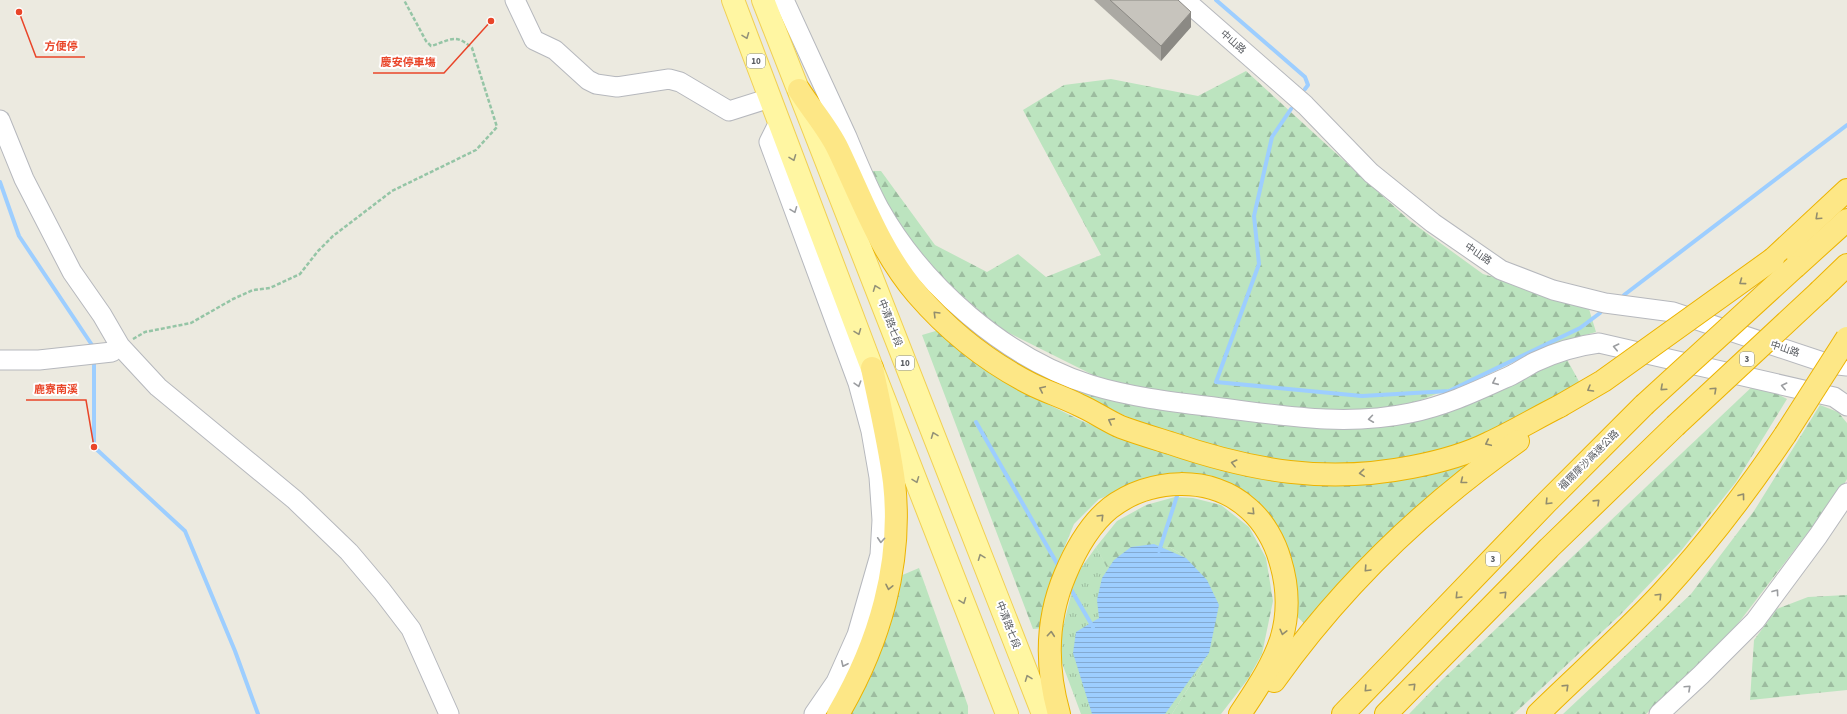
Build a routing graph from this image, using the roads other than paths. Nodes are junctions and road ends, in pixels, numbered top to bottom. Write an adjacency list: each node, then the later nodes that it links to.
1 (515, 0): 7 (street)
2 (733, 0): 7 (main road, 10, one-way to 7)
3 (763, 0): 6 (main road, 中清路七段 / 10)
4 (784, 0): 19 (street, one-way to 4)
5 (1185, 0): 16 (street, 中山路)
6 (799, 90): 18 (highway, one-way to 6); 25 (main road, 中清路七段 / 10, one-way to 6)
7 (770, 98): 9 (main road, 10)
8 (0, 120): 14 (street)
9 (779, 122): 17 (main road, 10, one-way to 17); 22 (street, one-way to 22)
10 (1847, 190): 18 (highway, one-way to 18, bridge)
11 (1847, 220): 29 (highway, 福爾摩沙高速公路 / 3, one-way to 29, bridge)
12 (1847, 265): 30 (highway, 3, one-way to 12, bridge)
13 (1847, 338): 31 (highway, one-way to 13, bridge)
14 (116, 349): 15 (street); 21 (street)
15 (0, 360)
16 (1847, 366)
17 (872, 368): 23 (highway, one-way to 23); 24 (main road, 10, one-way to 24)
18 (1560, 406): 28 (highway, one-way to 28)
19 (1847, 406)
20 (1847, 493): 32 (street, one-way to 20)
21 (449, 714)
22 (814, 714)
23 (838, 714)
24 (1007, 714)
25 (1042, 714)
26 (1060, 714): 27 (highway, one-way to 27)
27 (1240, 714)
28 (1246, 714)
29 (1344, 714)
30 (1386, 714)
31 (1538, 714)
32 (1659, 714)

